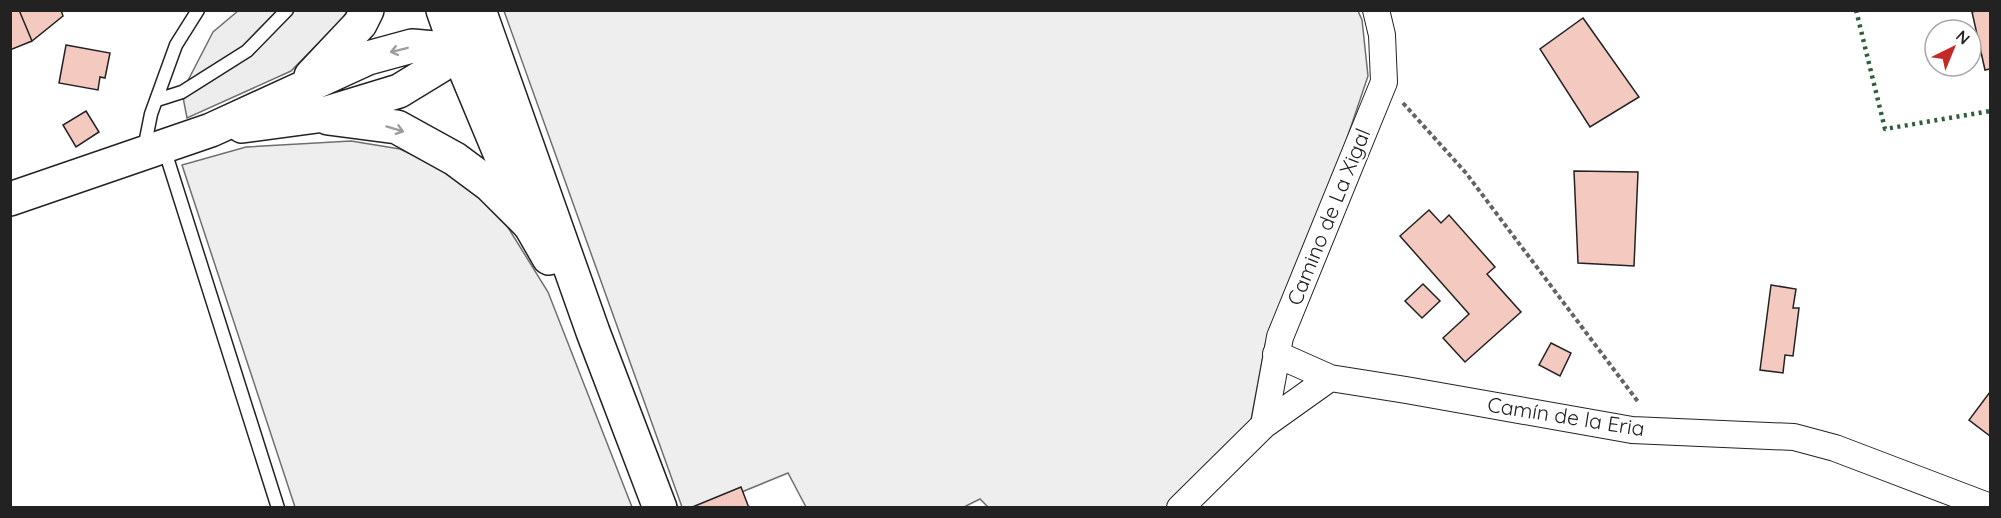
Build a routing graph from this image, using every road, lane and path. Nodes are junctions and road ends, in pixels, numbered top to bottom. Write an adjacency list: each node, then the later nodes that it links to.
1 (198, 10): 11 (lane)
2 (287, 10): 11 (lane)
3 (367, 10): 10 (main road)
4 (443, 10): 8 (main road)
5 (462, 10): 8 (main road)
6 (479, 10): 16 (main road)
7 (1376, 10): 9 (street, Camino de La Xigal)
8 (456, 50): 10 (main road, one-way to 10); 12 (main road); 16 (main road)
9 (1384, 82): 17 (street, Camino de La Xigal); 20 (path)
10 (294, 92): 13 (main road)
11 (157, 100): 14 (lane)
12 (317, 116): 13 (main road); 16 (main road, one-way to 16)
13 (211, 130): 14 (main road)
14 (154, 149): 15 (main road); 21 (lane)
15 (10, 199)
16 (542, 226): 22 (main road)
17 (1276, 354): 18 (street, Camín de la Eria); 19 (street, Camino de La Xigal)
18 (1330, 378): 19 (street); 20 (street, Camín de la Eria)
19 (1264, 425): 23 (street)
20 (1660, 431): 24 (street, Camín de la Eria)
21 (278, 507)
22 (660, 507)
23 (1180, 507)
24 (1990, 507)

